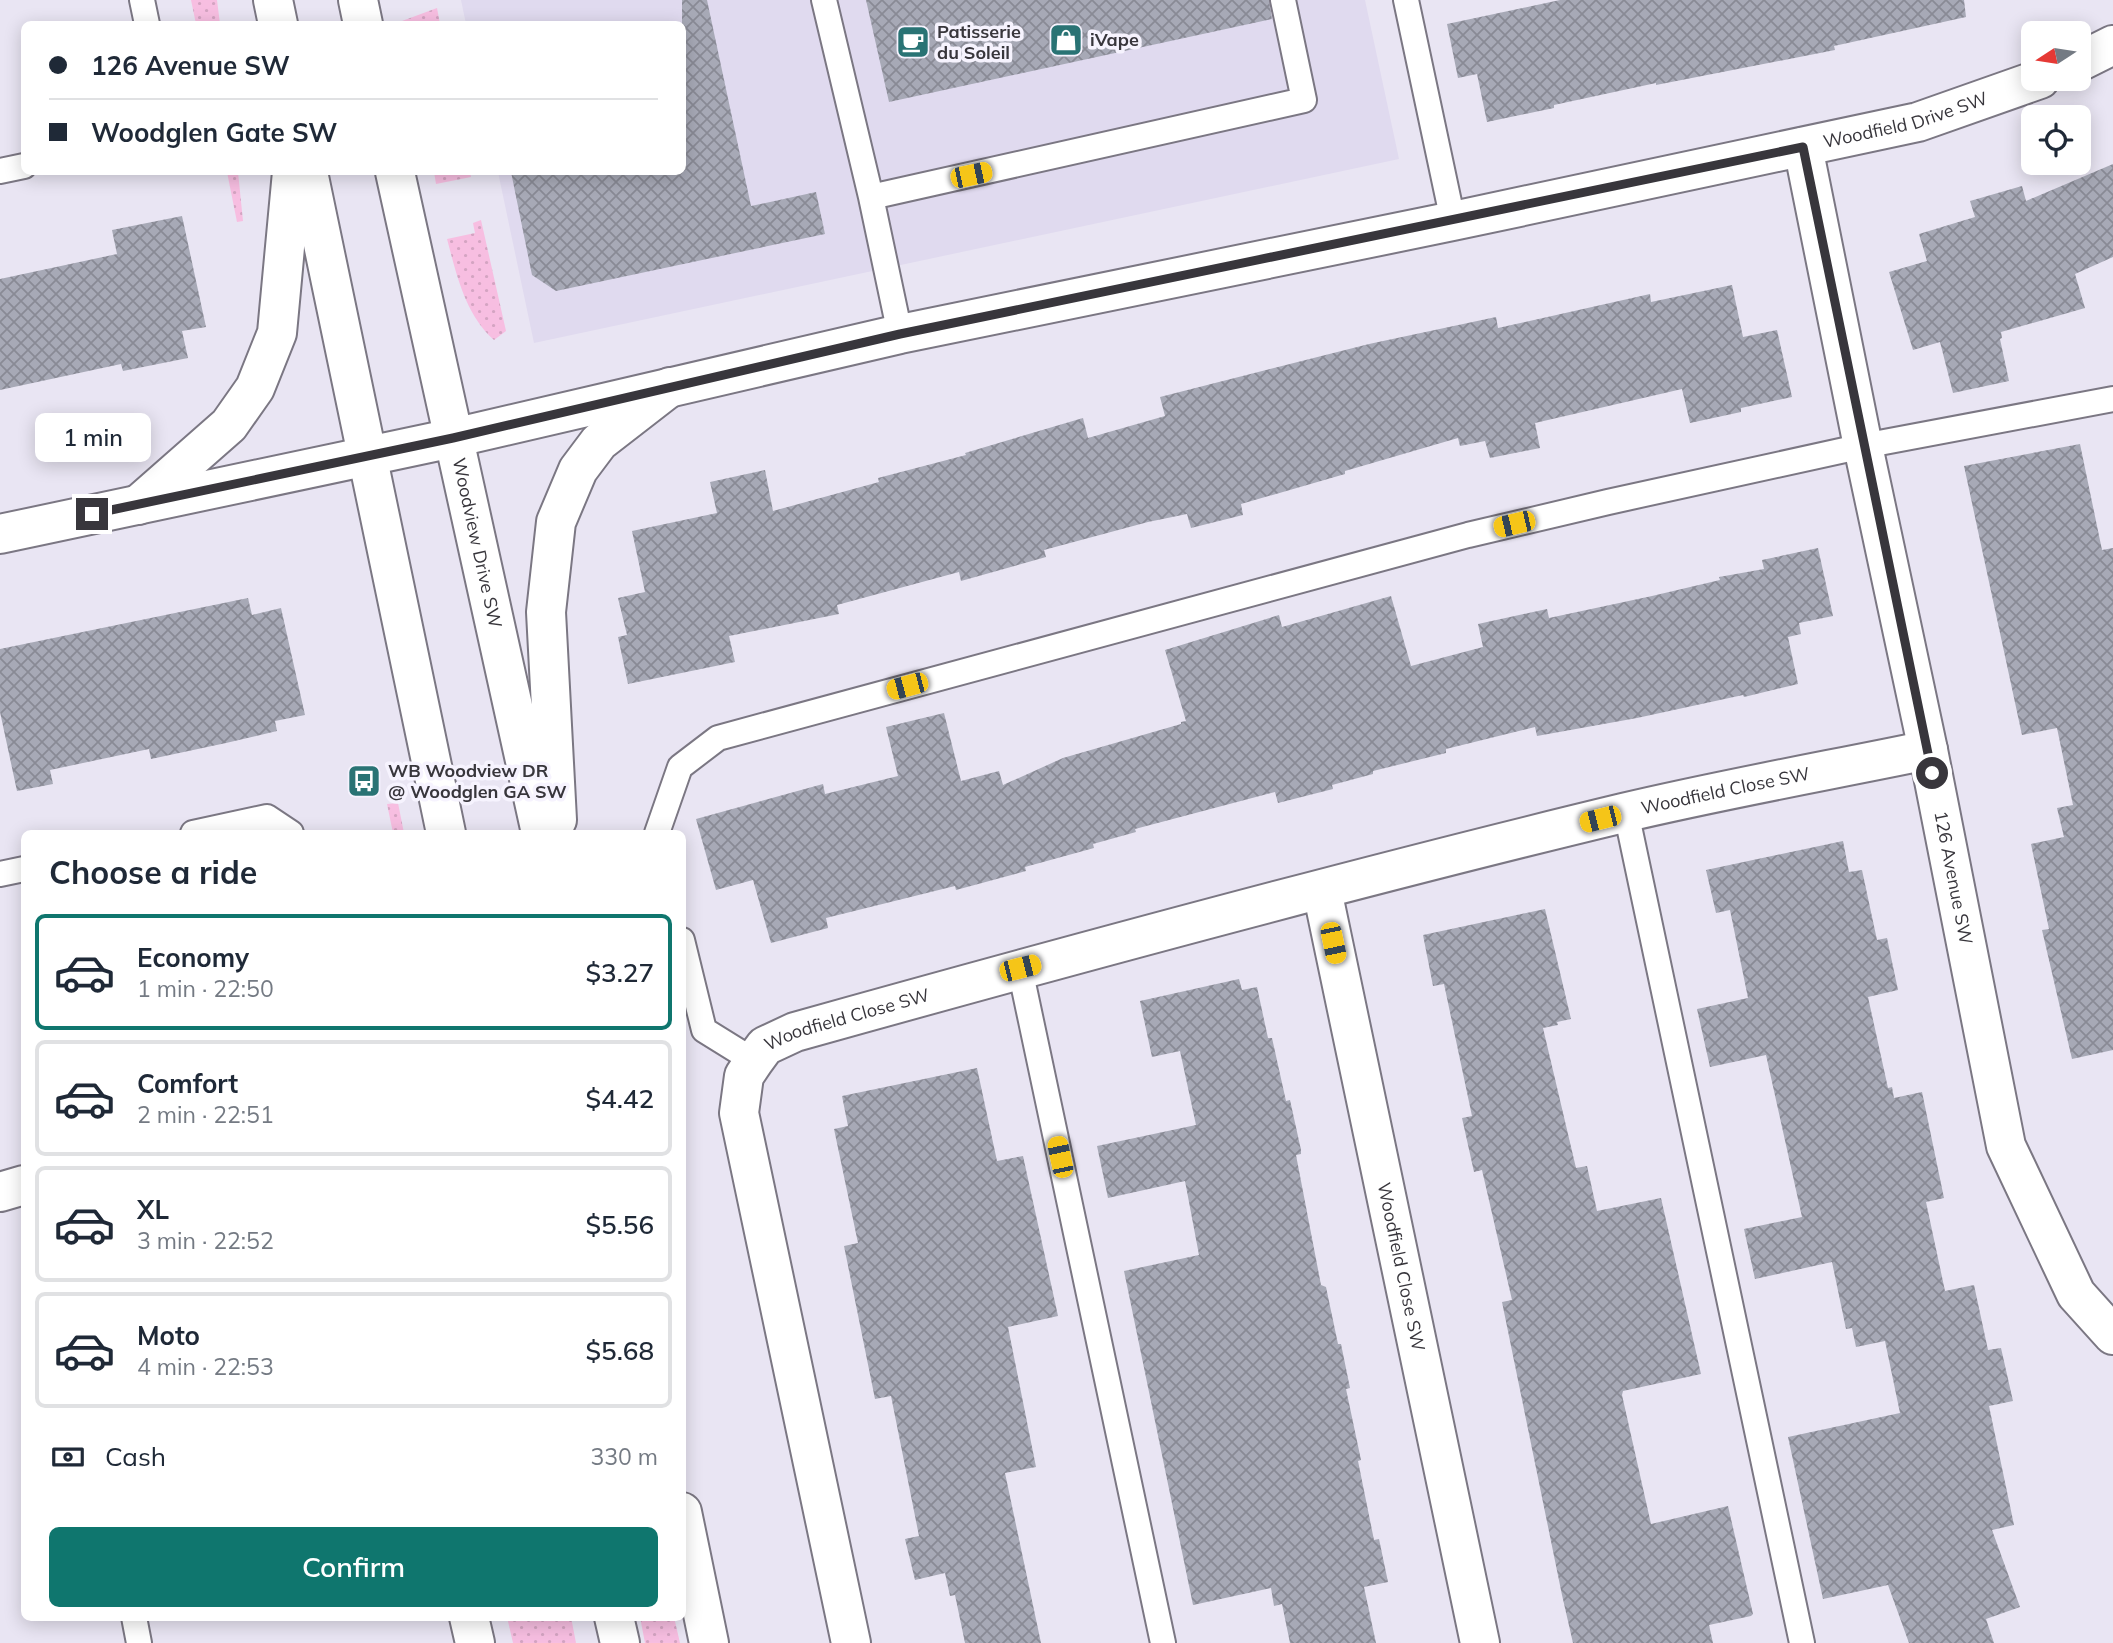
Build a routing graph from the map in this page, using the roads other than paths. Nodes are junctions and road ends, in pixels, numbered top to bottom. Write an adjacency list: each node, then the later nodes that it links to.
1 (142, 0): 7 (lane)
2 (273, 0): 8 (street)
3 (358, 0): 9 (street)
4 (824, 0): 19 (lane)
5 (1283, 0): 19 (lane)
6 (1406, 0): 20 (lane)
7 (146, 21)
8 (276, 21)
9 (362, 21)
10 (2113, 45): 11 (street)
11 (2091, 56)
12 (2021, 86): 13 (street, Woodfield Drive SW)
13 (1803, 147): 20 (street, Woodfield Drive SW); 25 (street, 126 Avenue SW)
14 (21, 167): 15 (lane)
15 (0, 171)
16 (292, 175): 27 (street)
17 (309, 175): 26 (street)
18 (396, 175): 24 (street, Woodview Drive SW)
19 (872, 197): 21 (lane)
20 (1453, 221): 21 (street, Woodfield Drive SW)
21 (900, 334): 22 (street, Woodfield Drive SW)
22 (670, 387): 24 (street, Woodfield Drive SW); 35 (street)
23 (2113, 399): 25 (lane)
24 (453, 438): 26 (street, Woodfield Drive SW); 34 (street, Woodview Drive SW)
25 (1863, 446): 29 (street, 126 Avenue SW); 36 (lane)
26 (366, 456): 27 (street, Woodfield Drive SW); 33 (street)
27 (138, 505): 28 (street, Woodfield Drive SW)
28 (0, 534)
29 (1928, 750): 30 (street, Woodfield Close SW); 45 (street, 126 Avenue SW)
30 (1626, 812): 39 (street, Woodfield Close SW); 57 (lane)
31 (207, 830): 32 (lane)
32 (286, 830)
33 (445, 830)
34 (540, 830)
35 (557, 830)
36 (656, 830)
37 (21, 870): 38 (lane)
38 (0, 874)
39 (1322, 890): 41 (street, Woodfield Close SW); 56 (street, Woodfield Close SW)
40 (686, 956): 42 (lane)
41 (1020, 968): 42 (street, Woodfield Close SW); 55 (lane)
42 (754, 1061): 54 (street, Woodfield Close SW)
43 (21, 1186): 44 (street)
44 (0, 1192)
45 (2113, 1335)
46 (686, 1531): 53 (street)
47 (135, 1621): 50 (lane)
48 (470, 1621): 51 (street)
49 (615, 1621): 52 (street)
50 (139, 1643)
51 (475, 1643)
52 (620, 1643)
53 (709, 1643)
54 (851, 1643)
55 (1163, 1643)
56 (1480, 1643)
57 (1802, 1643)

